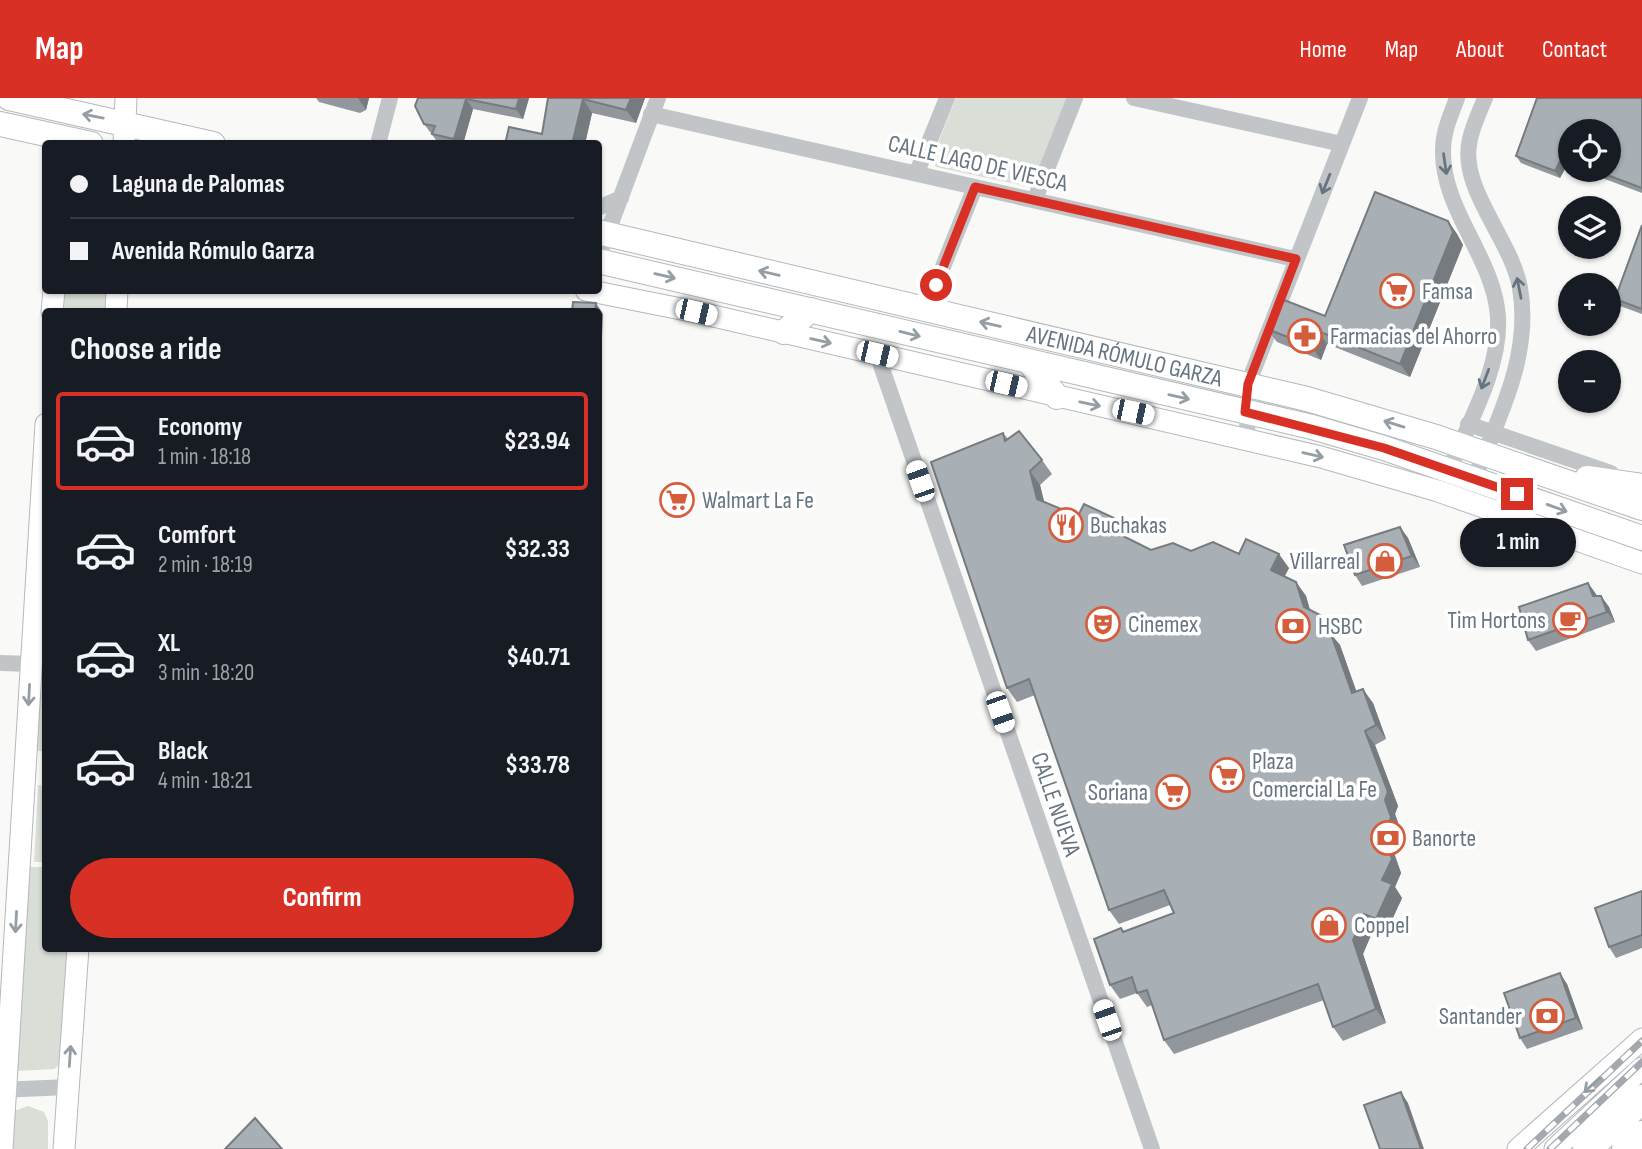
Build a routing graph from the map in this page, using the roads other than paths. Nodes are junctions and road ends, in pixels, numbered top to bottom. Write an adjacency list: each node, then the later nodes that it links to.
1 (9, 98): 10 (main road)
2 (390, 98): 17 (street)
3 (658, 98): 11 (street)
4 (947, 98): 19 (street)
5 (1075, 98): 22 (street)
6 (1134, 98): 18 (street)
7 (1360, 98): 18 (street)
8 (1457, 98): 36 (street, one-way to 36)
9 (1485, 98): 38 (street, one-way to 9)
10 (62, 104): 12 (main road, one-way to 10); 15 (street)
11 (651, 114): 19 (street, CALLE LAGO DE VIESCA); 21 (street)
12 (124, 121): 16 (main road)
13 (0, 124): 14 (main road)
14 (57, 140)
15 (61, 140)
16 (198, 140)
17 (379, 140)
18 (1342, 144): 25 (street, one-way to 25)
19 (917, 172): 20 (street, CALLE LAGO DE VIESCA)
20 (975, 187): 22 (street, CALLE LAGO DE VIESCA); 29 (street)
21 (621, 198): 23 (street); 24 (street)
22 (1035, 199): 25 (street, CALLE LAGO DE VIESCA)
23 (602, 206)
24 (604, 233): 29 (main road, AVENIDA RÓMULO GARZA, one-way to 24)
25 (1296, 259): 33 (street)
26 (602, 260): 28 (main road, AVENIDA RÓMULO GARZA, one-way to 28)
27 (602, 293): 30 (street)
28 (811, 310): 30 (main road); 32 (main road, AVENIDA RÓMULO GARZA, one-way to 32)
29 (926, 310): 33 (main road, AVENIDA RÓMULO GARZA, one-way to 29)
30 (784, 332): 31 (street, one-way to 31)
31 (877, 354): 34 (street); 58 (street, CALLE NUEVA)
32 (1030, 363): 34 (main road); 35 (main road, AVENIDA RÓMULO GARZA, one-way to 35)
33 (1248, 384): 35 (street); 36 (main road, AVENIDA RÓMULO GARZA, one-way to 33)
34 (1057, 397): 37 (street, one-way to 37)
35 (1245, 412): 37 (street); 40 (main road, AVENIDA RÓMULO GARZA)
36 (1463, 434): 38 (main road, AVENIDA RÓMULO GARZA); 40 (street)
37 (1247, 440): 40 (street, one-way to 40)
38 (1492, 449): 39 (main road, AVENIDA RÓMULO GARZA); 42 (street)
39 (1533, 459): 41 (main road); 43 (main road, AVENIDA RÓMULO GARZA)
40 (1443, 481): 42 (main road, AVENIDA RÓMULO GARZA)
41 (1642, 485)
42 (1485, 491): 45 (main road, AVENIDA RÓMULO GARZA, one-way to 45); 46 (street)
43 (1642, 509)
44 (42, 512): 48 (street)
45 (1642, 538)
46 (1642, 563)
47 (0, 663): 48 (street)
48 (31, 664): 53 (street, one-way to 53)
49 (78, 952): 52 (street, one-way to 49)
50 (1642, 1039): 59 (street, one-way to 59)
51 (1642, 1068): 60 (street)
52 (68, 1087): 53 (street); 57 (street)
53 (3, 1090): 56 (street)
54 (1642, 1099): 61 (highway)
55 (1642, 1135): 62 (highway)
56 (2, 1149)
57 (64, 1149)
58 (1152, 1149)
59 (1518, 1149)
60 (1555, 1149)
61 (1587, 1149)
62 (1626, 1149)

